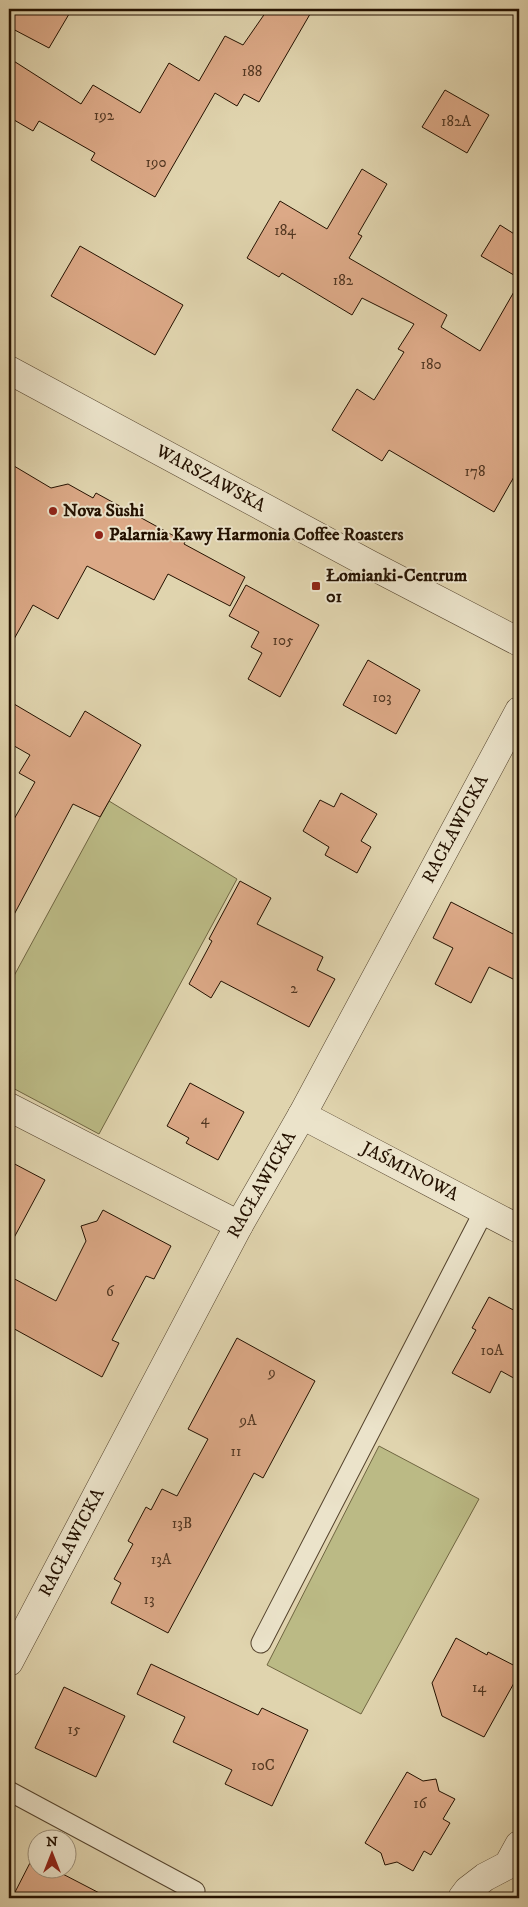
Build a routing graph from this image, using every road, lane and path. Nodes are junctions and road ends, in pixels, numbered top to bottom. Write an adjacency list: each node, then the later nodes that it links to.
1 (9, 370): 2 (street, WARSZAWSKA)
2 (519, 642)
3 (519, 710): 5 (street, RACŁAWICKA)
4 (9, 1107): 7 (street)
5 (302, 1115): 6 (street, JAŚMINOWA); 7 (street, RACŁAWICKA)
6 (484, 1211): 8 (street, JAŚMINOWA); 9 (lane)
7 (240, 1225): 10 (street, RACŁAWICKA)
8 (519, 1229)
9 (261, 1642)
10 (9, 1662)
11 (9, 1791): 13 (lane)
12 (519, 1845): 14 (street)
13 (194, 1891)
14 (462, 1898)

